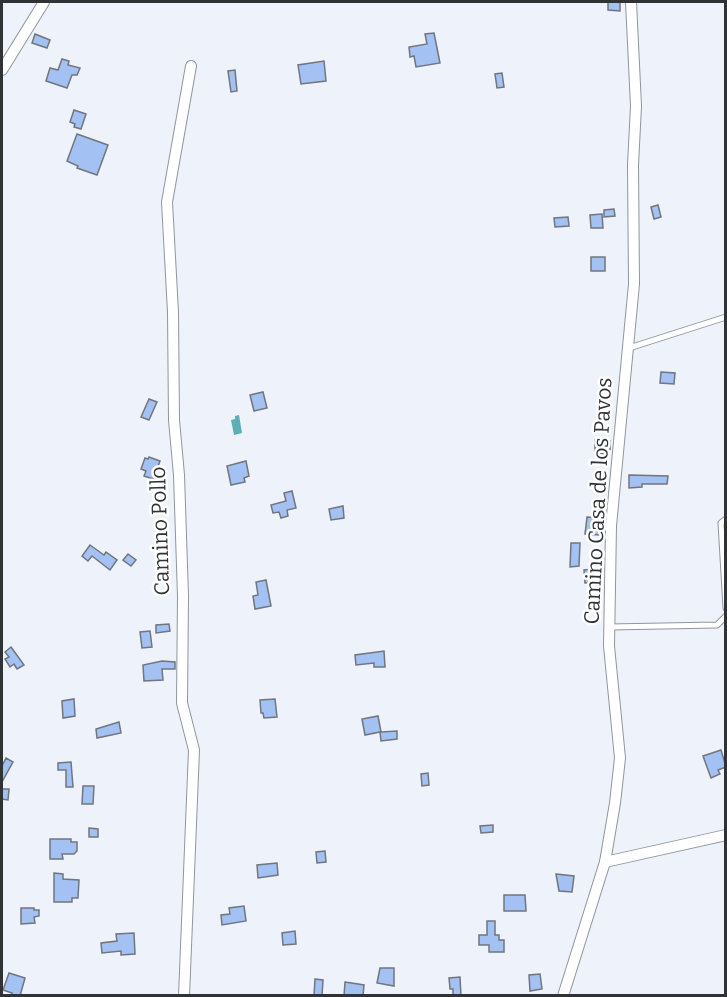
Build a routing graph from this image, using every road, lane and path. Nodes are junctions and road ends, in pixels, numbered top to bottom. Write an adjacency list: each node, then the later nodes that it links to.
1 (44, 2): 4 (street)
2 (631, 2): 6 (street, Camino Casa de los Pavos)
3 (190, 66): 13 (street, Camino Pollo)
4 (2, 70)
5 (726, 317): 6 (lane)
6 (627, 348): 10 (street, Camino Casa de los Pavos)
7 (726, 519): 8 (lane)
8 (726, 608)
9 (726, 616): 10 (lane)
10 (609, 627): 12 (street, Camino Casa de los Pavos)
11 (726, 835): 12 (street)
12 (605, 862): 14 (street, Camino Casa de los Pavos)
13 (184, 996)
14 (563, 996)

